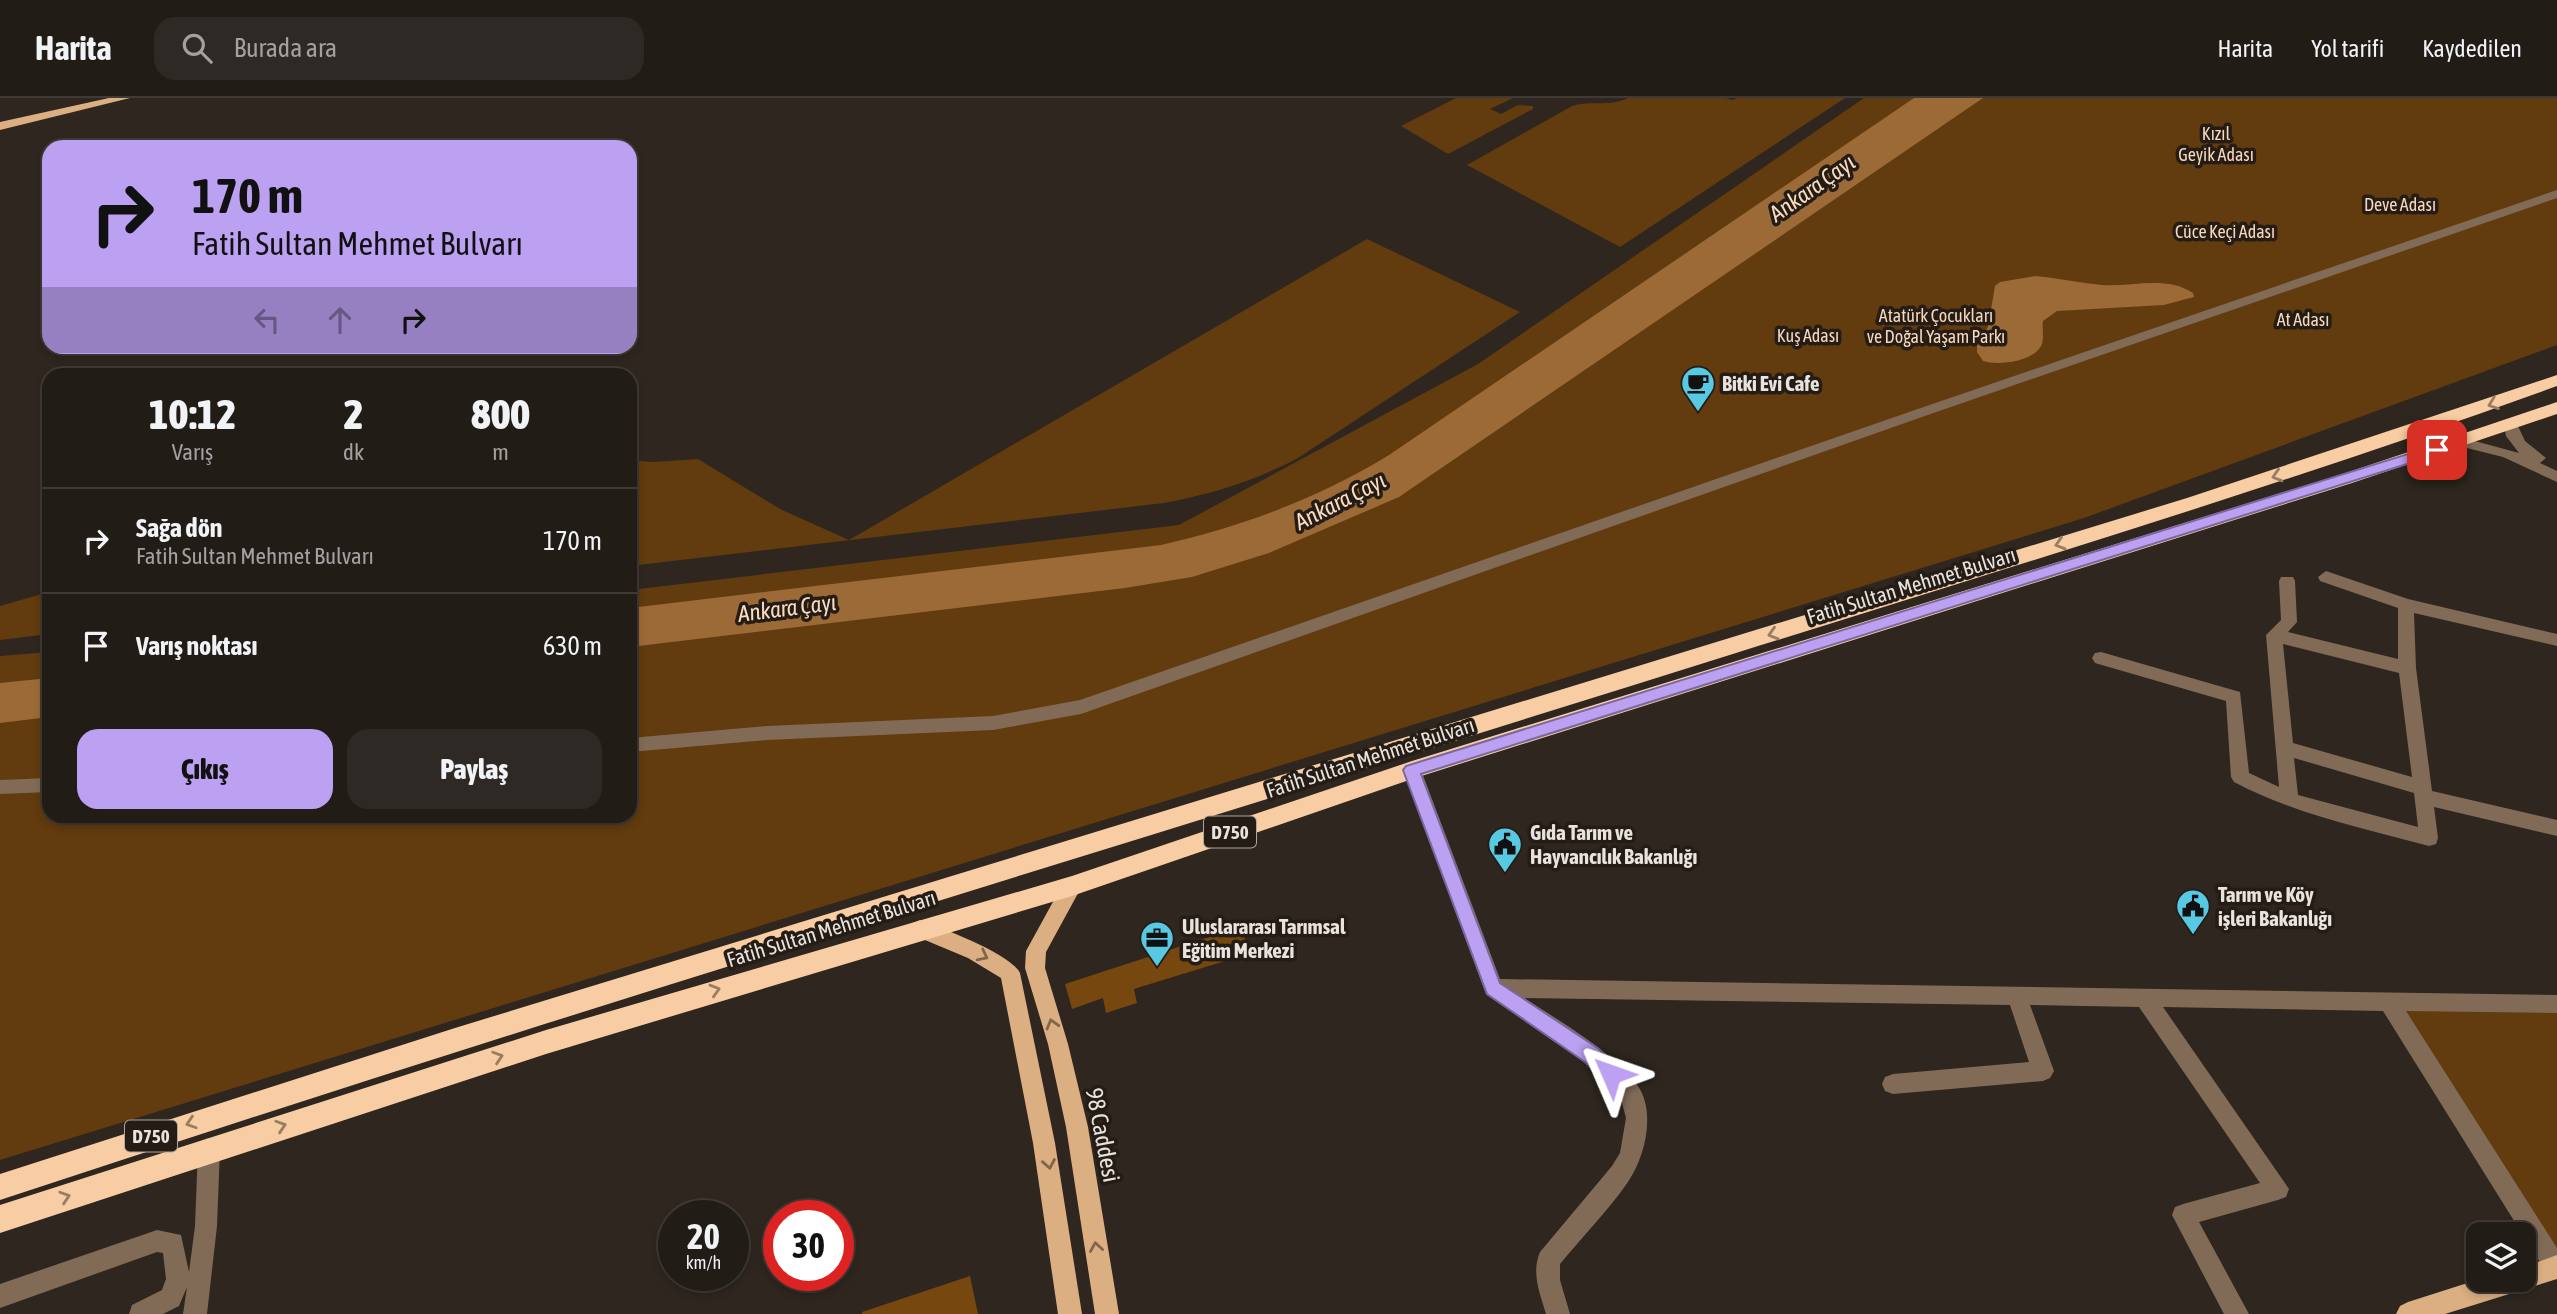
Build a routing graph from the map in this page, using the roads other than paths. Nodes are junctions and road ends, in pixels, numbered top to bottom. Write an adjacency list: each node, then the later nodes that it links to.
1 (75, 98): 3 (main road)
2 (124, 98): 4 (main road)
3 (0, 115)
4 (0, 126)
5 (2557, 194): 19 (street)
6 (2557, 380): 38 (highway, Fatih Sultan Mehmet Bulvarı / D750, one-way to 38)
7 (2557, 408): 8 (highway, Fatih Sultan Mehmet Bulvarı / D750)
8 (2511, 425): 9 (highway, Fatih Sultan Mehmet Bulvarı / D750); 10 (street)
9 (2460, 442): 11 (street); 21 (highway, Fatih Sultan Mehmet Bulvarı / D750)
10 (2557, 467)
11 (2557, 477)
12 (2326, 577): 14 (street)
13 (2287, 581): 15 (street)
14 (2406, 605): 16 (street); 18 (street)
15 (2274, 635): 18 (street); 20 (street)
16 (2557, 640)
17 (2101, 658): 25 (street)
18 (2407, 668): 24 (street)
19 (637, 744)
20 (2284, 748): 24 (street); 25 (street)
21 (1412, 770): 27 (highway, Fatih Sultan Mehmet Bulvarı / D750); 31 (street)
22 (42, 785): 23 (street)
23 (0, 787)
24 (2423, 792): 25 (street); 26 (street)
25 (2289, 798)
26 (2557, 828)
27 (1072, 886): 28 (highway, Fatih Sultan Mehmet Bulvarı / D750); 29 (main road)
28 (920, 929): 30 (main road, one-way to 30); 37 (highway, Fatih Sultan Mehmet Bulvarı / D750, one-way to 28)
29 (1035, 968): 30 (main road); 47 (main road, 98 Caddesi, one-way to 29)
30 (1010, 973): 46 (main road, one-way to 46)
31 (1493, 988): 32 (street); 48 (street)
32 (2016, 994): 33 (street); 36 (street)
33 (2144, 997): 34 (street); 49 (street)
34 (2388, 1001): 35 (street); 40 (street)
35 (2557, 1004)
36 (1893, 1084)
37 (209, 1149): 39 (highway, Fatih Sultan Mehmet Bulvarı / D750, one-way to 37); 45 (street)
38 (0, 1187)
39 (0, 1219)
40 (2556, 1267): 41 (main road)
41 (2536, 1274)
42 (2478, 1292): 50 (main road)
43 (0, 1296): 44 (street)
44 (140, 1312)
45 (195, 1314)
46 (1070, 1314)
47 (1107, 1314)
48 (1558, 1314)
49 (2237, 1314)
50 (2409, 1314)

